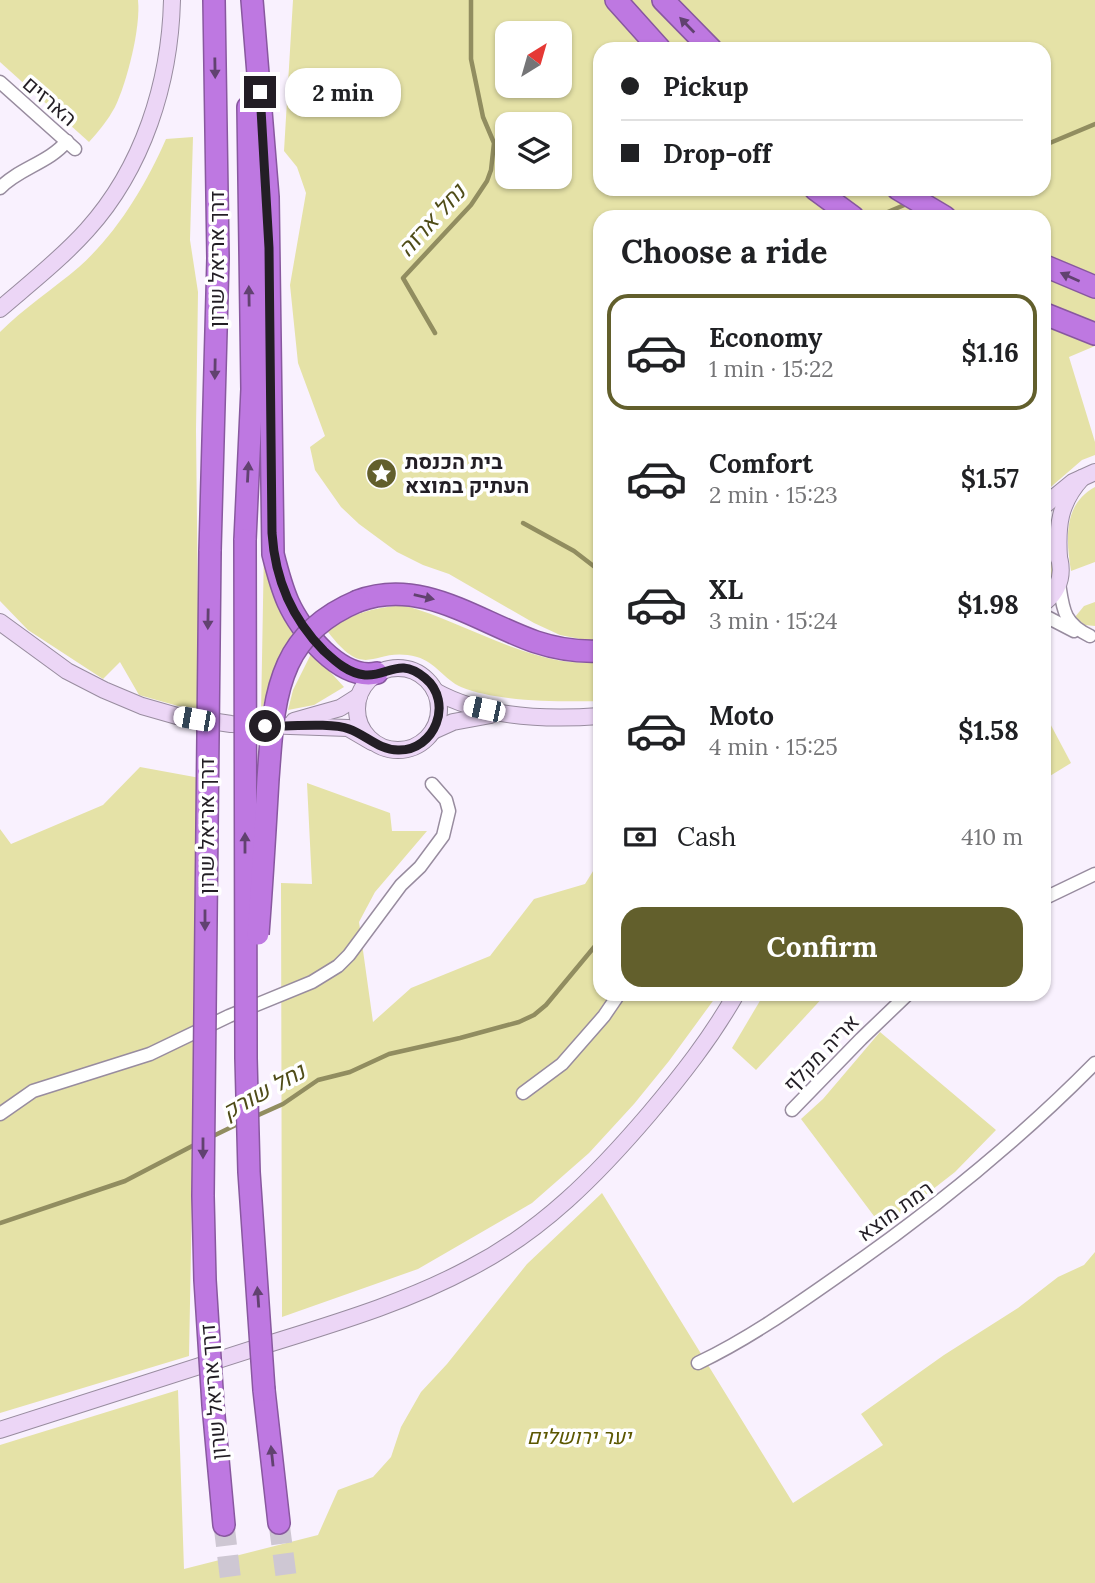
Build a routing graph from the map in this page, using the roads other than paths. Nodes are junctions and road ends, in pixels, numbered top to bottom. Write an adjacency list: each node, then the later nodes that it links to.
1 (172, 0): 16 (main road)
2 (214, 0): 51 (highway, דרך אריאל שרון, one-way to 51, bridge)
3 (250, 0): 29 (highway); 43 (highway, דרך אריאל שרון, one-way to 3, bridge)
4 (616, 0): 6 (highway)
5 (663, 0): 7 (highway, one-way to 5)
6 (654, 42)
7 (704, 42)
8 (0, 82): 9 (street, הארזים)
9 (0, 188)
10 (824, 196): 12 (highway)
11 (910, 196): 13 (highway)
12 (844, 210)
13 (933, 210)
14 (1051, 269): 15 (highway, one-way to 14)
15 (1095, 288)
16 (0, 309)
17 (1051, 316): 18 (highway)
18 (1095, 334)
19 (1088, 475): 20 (main road); 22 (main road)
20 (1051, 500)
21 (1051, 544): 22 (main road)
22 (1059, 558): 23 (main road)
23 (1059, 583): 24 (main road); 27 (street)
24 (1051, 596)
25 (1051, 619): 27 (street)
26 (0, 622): 34 (main road)
27 (1092, 636)
28 (593, 651): 43 (highway, one-way to 28, bridge)
29 (377, 673): 30 (main road); 31 (main road)
30 (435, 691): 32 (main road); 35 (main road)
31 (359, 696): 34 (main road); 36 (main road)
32 (504, 713): 33 (main road); 35 (main road)
33 (593, 716)
34 (265, 726): 36 (main road)
35 (433, 731): 36 (main road)
36 (372, 742)
37 (432, 784): 47 (street)
38 (1095, 874): 39 (street)
39 (1051, 895)
40 (614, 1001): 45 (street)
41 (732, 1001): 49 (main road)
42 (901, 1001): 46 (street, אריה מקלף)
43 (246, 1058): 50 (highway, דרך אריאל שרון, one-way to 43, bridge)
44 (1095, 1063): 48 (street, רמת מוצא)
45 (523, 1093)
46 (792, 1110)
47 (0, 1114)
48 (698, 1363)
49 (0, 1430)
50 (279, 1523)
51 (224, 1525)

